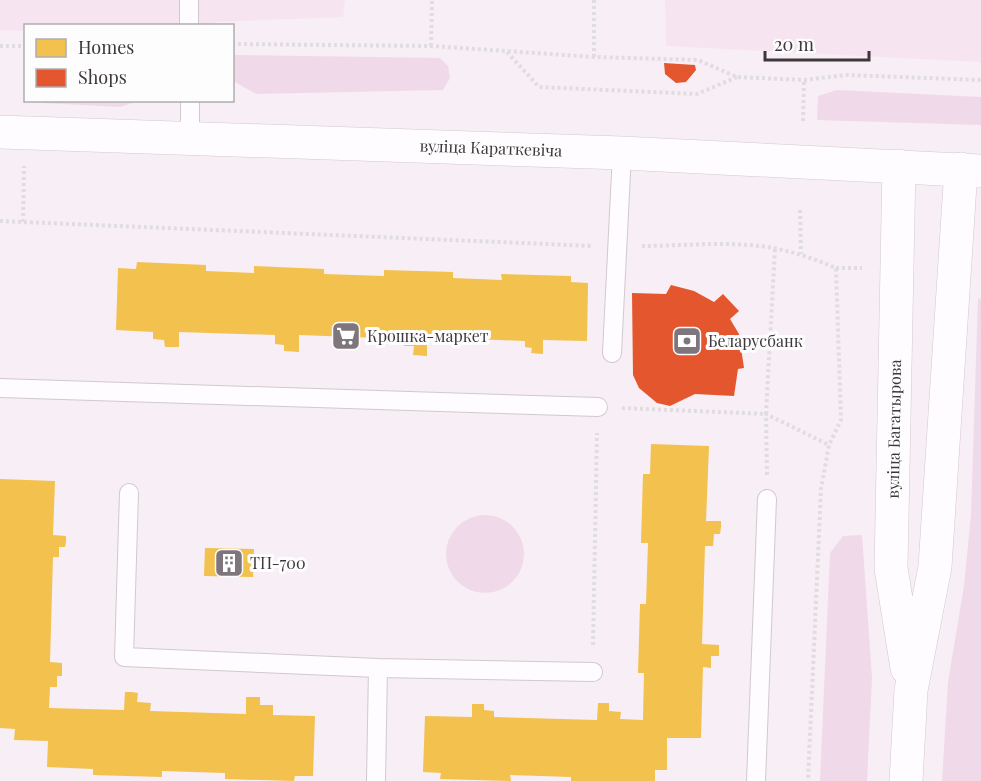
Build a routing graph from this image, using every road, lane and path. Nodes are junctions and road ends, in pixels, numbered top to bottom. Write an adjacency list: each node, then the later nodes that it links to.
1 (189, 0): 4 (lane)
2 (432, 0): 8 (path)
3 (594, 0): 10 (path)
4 (189, 24)
5 (234, 44): 8 (path)
6 (0, 46): 7 (path)
7 (24, 46)
8 (431, 46): 9 (path)
9 (507, 51): 10 (path); 11 (path)
10 (594, 57): 11 (path)
11 (737, 77): 12 (path)
12 (804, 80): 13 (path); 15 (path)
13 (981, 80)
14 (190, 102): 17 (lane)
15 (803, 121)
16 (0, 132): 17 (street, вуліца Караткевіча)
17 (190, 137): 18 (street, вуліца Караткевіча)
18 (622, 153): 20 (street, вуліца Караткевіча); 25 (lane)
19 (25, 160): 24 (path)
20 (899, 166): 21 (street, вуліца Караткевіча); 39 (street, вуліца Багатырова)
21 (971, 170): 39 (street, вуліца Багатырова)
22 (800, 210): 27 (path)
23 (0, 221): 24 (path)
24 (23, 222): 25 (path)
25 (617, 247): 26 (path); 30 (lane)
26 (775, 248): 27 (path); 33 (path)
27 (801, 254): 28 (path)
28 (836, 268): 29 (path); 34 (path)
29 (868, 268)
30 (612, 353)
31 (0, 388): 32 (lane)
32 (598, 407): 33 (path); 38 (path)
33 (766, 414): 34 (path); 36 (path)
34 (829, 445): 42 (path)
35 (129, 493): 37 (lane)
36 (767, 499): 41 (lane)
37 (378, 668): 38 (lane); 40 (lane)
38 (593, 672)
39 (911, 690): 43 (street, вуліца Багатырова)
40 (376, 781)
41 (756, 781)
42 (808, 781)
43 (906, 781)

